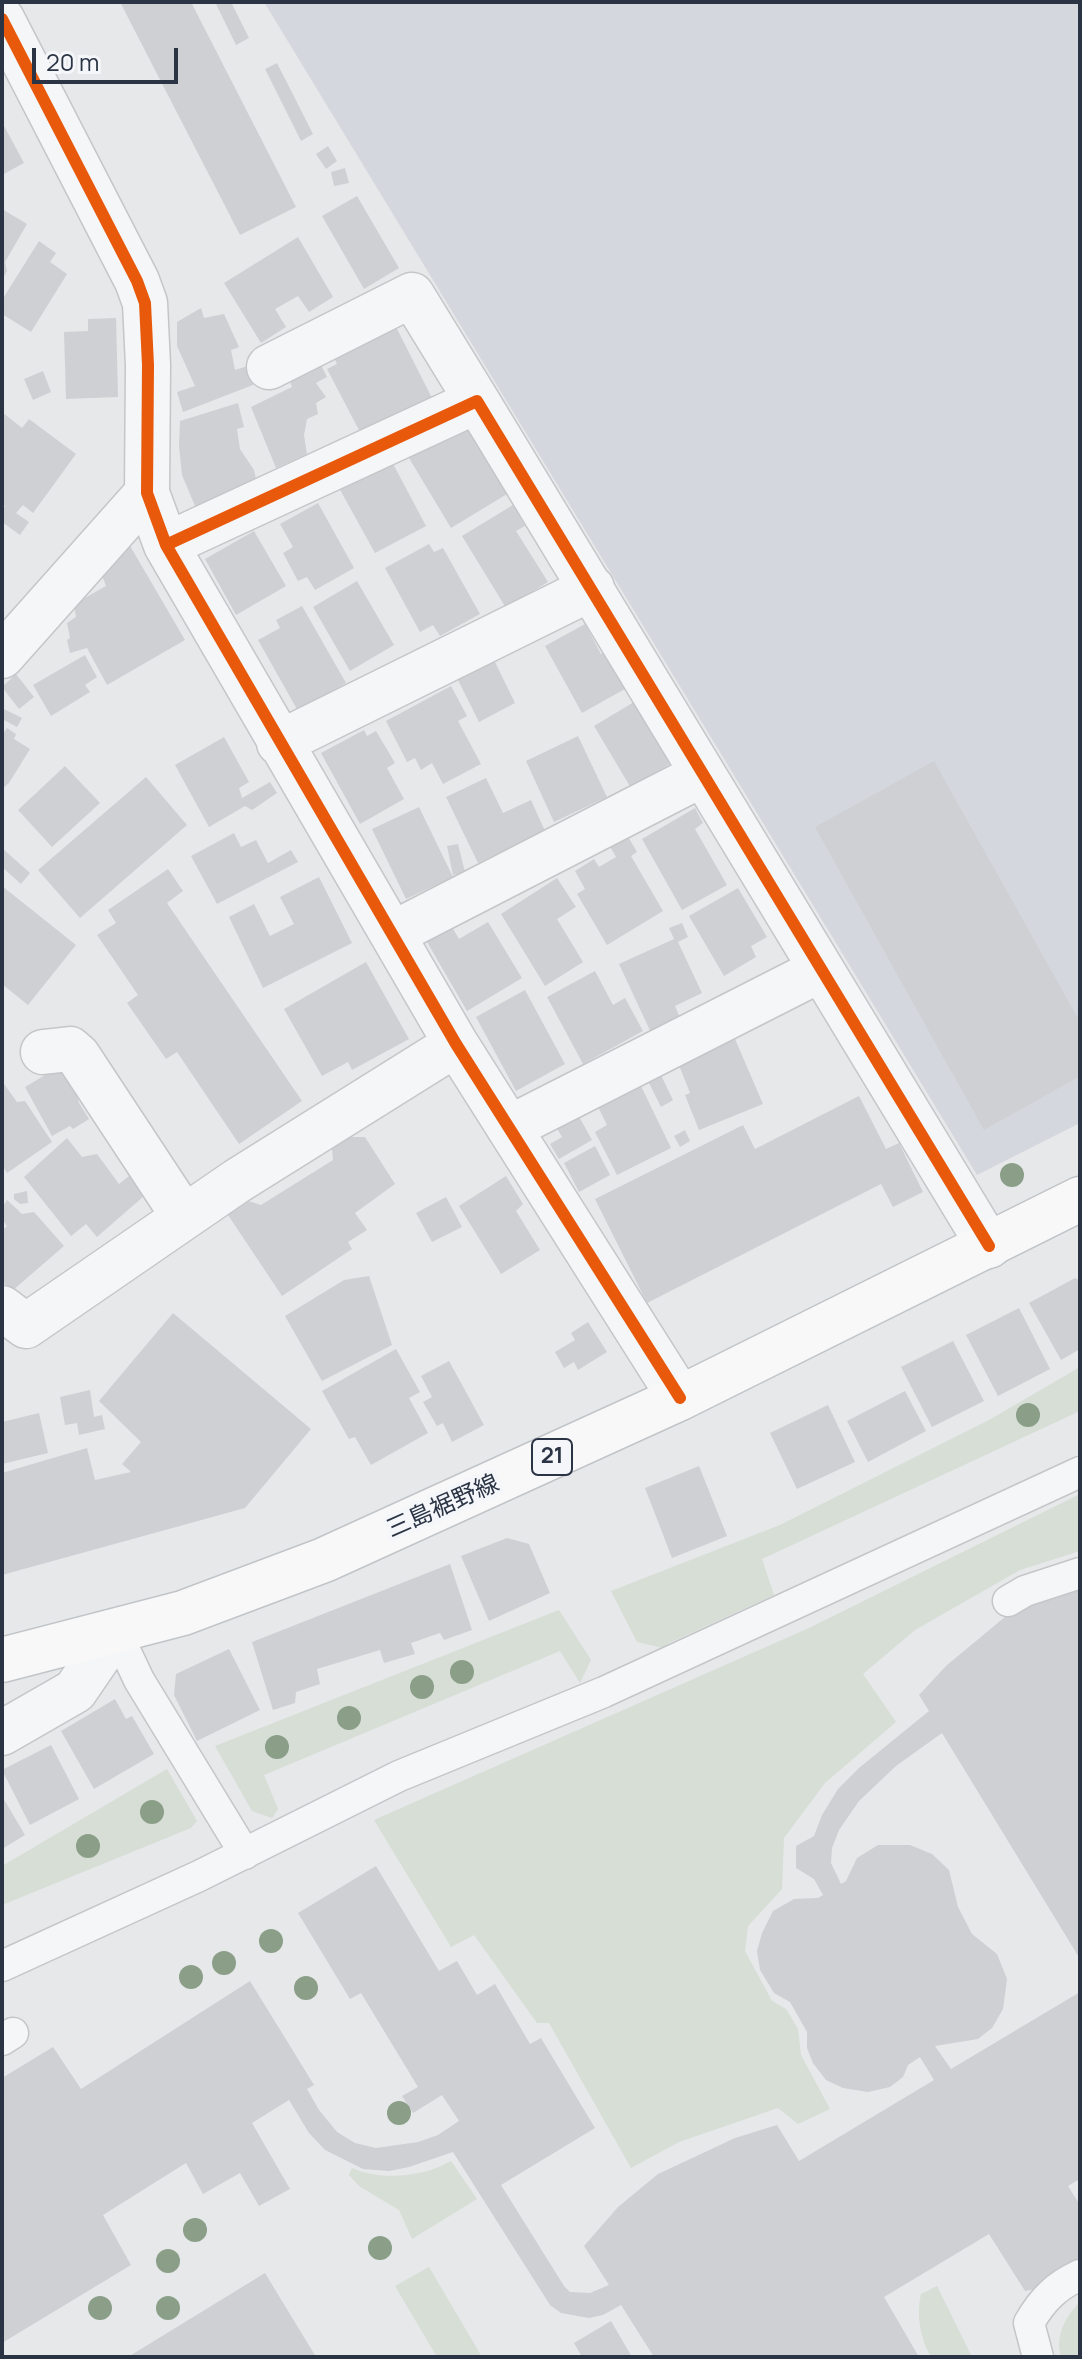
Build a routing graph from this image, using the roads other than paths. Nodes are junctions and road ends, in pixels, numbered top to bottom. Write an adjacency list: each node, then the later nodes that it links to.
1 (2, 19): 4 (street)
2 (269, 367): 3 (street)
3 (477, 401): 5 (street); 6 (street)
4 (147, 493): 5 (street); 7 (street)
5 (166, 545): 8 (street)
6 (592, 588): 8 (street); 9 (street)
7 (2, 656)
8 (279, 743): 10 (street)
9 (703, 774): 10 (street); 11 (street)
10 (394, 933): 12 (street)
11 (820, 970): 14 (street); 17 (street)
12 (456, 1044): 14 (street); 16 (street)
13 (43, 1052): 16 (street)
14 (509, 1128): 19 (street)
15 (1080, 1199): 17 (main road, 三島裾野線 / 21)
16 (184, 1217): 18 (street)
17 (989, 1246): 19 (main road, 三島裾野線 / 21)
18 (2, 1308)
19 (680, 1398): 23 (main road, 三島裾野線 / 21)
20 (1080, 1472): 26 (lane)
21 (1080, 1573): 22 (lane)
22 (1008, 1601)
23 (116, 1631): 24 (main road, 三島裾野線 / 21); 25 (street); 26 (lane)
24 (2, 1660)
25 (2, 1733)
26 (245, 1854): 27 (lane)
27 (2, 1966)
28 (1080, 2275): 29 (lane)
29 (1038, 2357)

